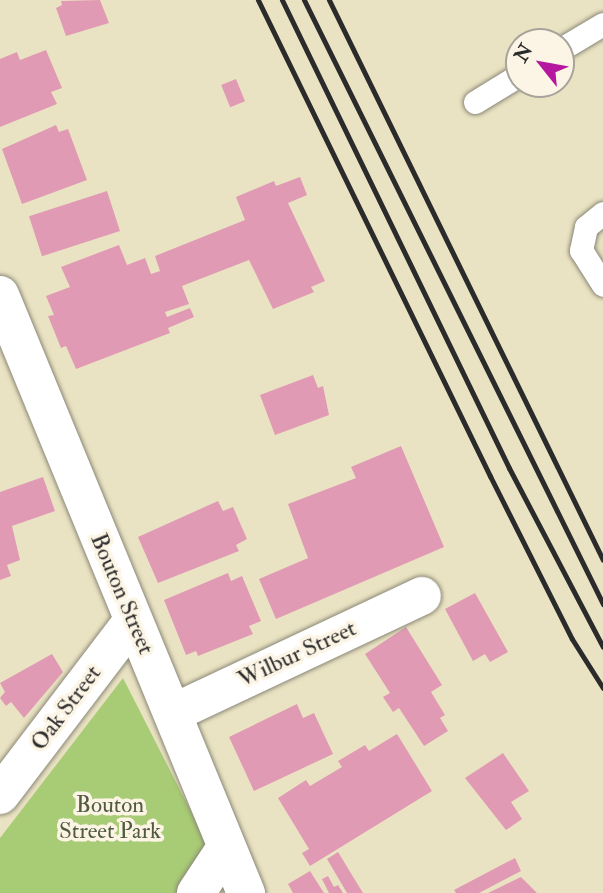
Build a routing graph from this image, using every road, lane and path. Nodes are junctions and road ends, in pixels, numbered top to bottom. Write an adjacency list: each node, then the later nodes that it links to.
1 (603, 23): 2 (lane)
2 (575, 40)
3 (505, 84): 4 (lane)
4 (475, 102)
5 (603, 214): 6 (lane)
6 (603, 285)
7 (0, 295): 9 (street, Bouton Street)
8 (422, 596): 10 (street, Wilbur Street)
9 (132, 622): 10 (street, Bouton Street); 11 (street, Oak Street)
10 (173, 713): 12 (street, Bouton Street)
11 (0, 795)
12 (226, 849): 13 (street); 14 (street, Bouton Street)
13 (197, 893)
14 (246, 893)

